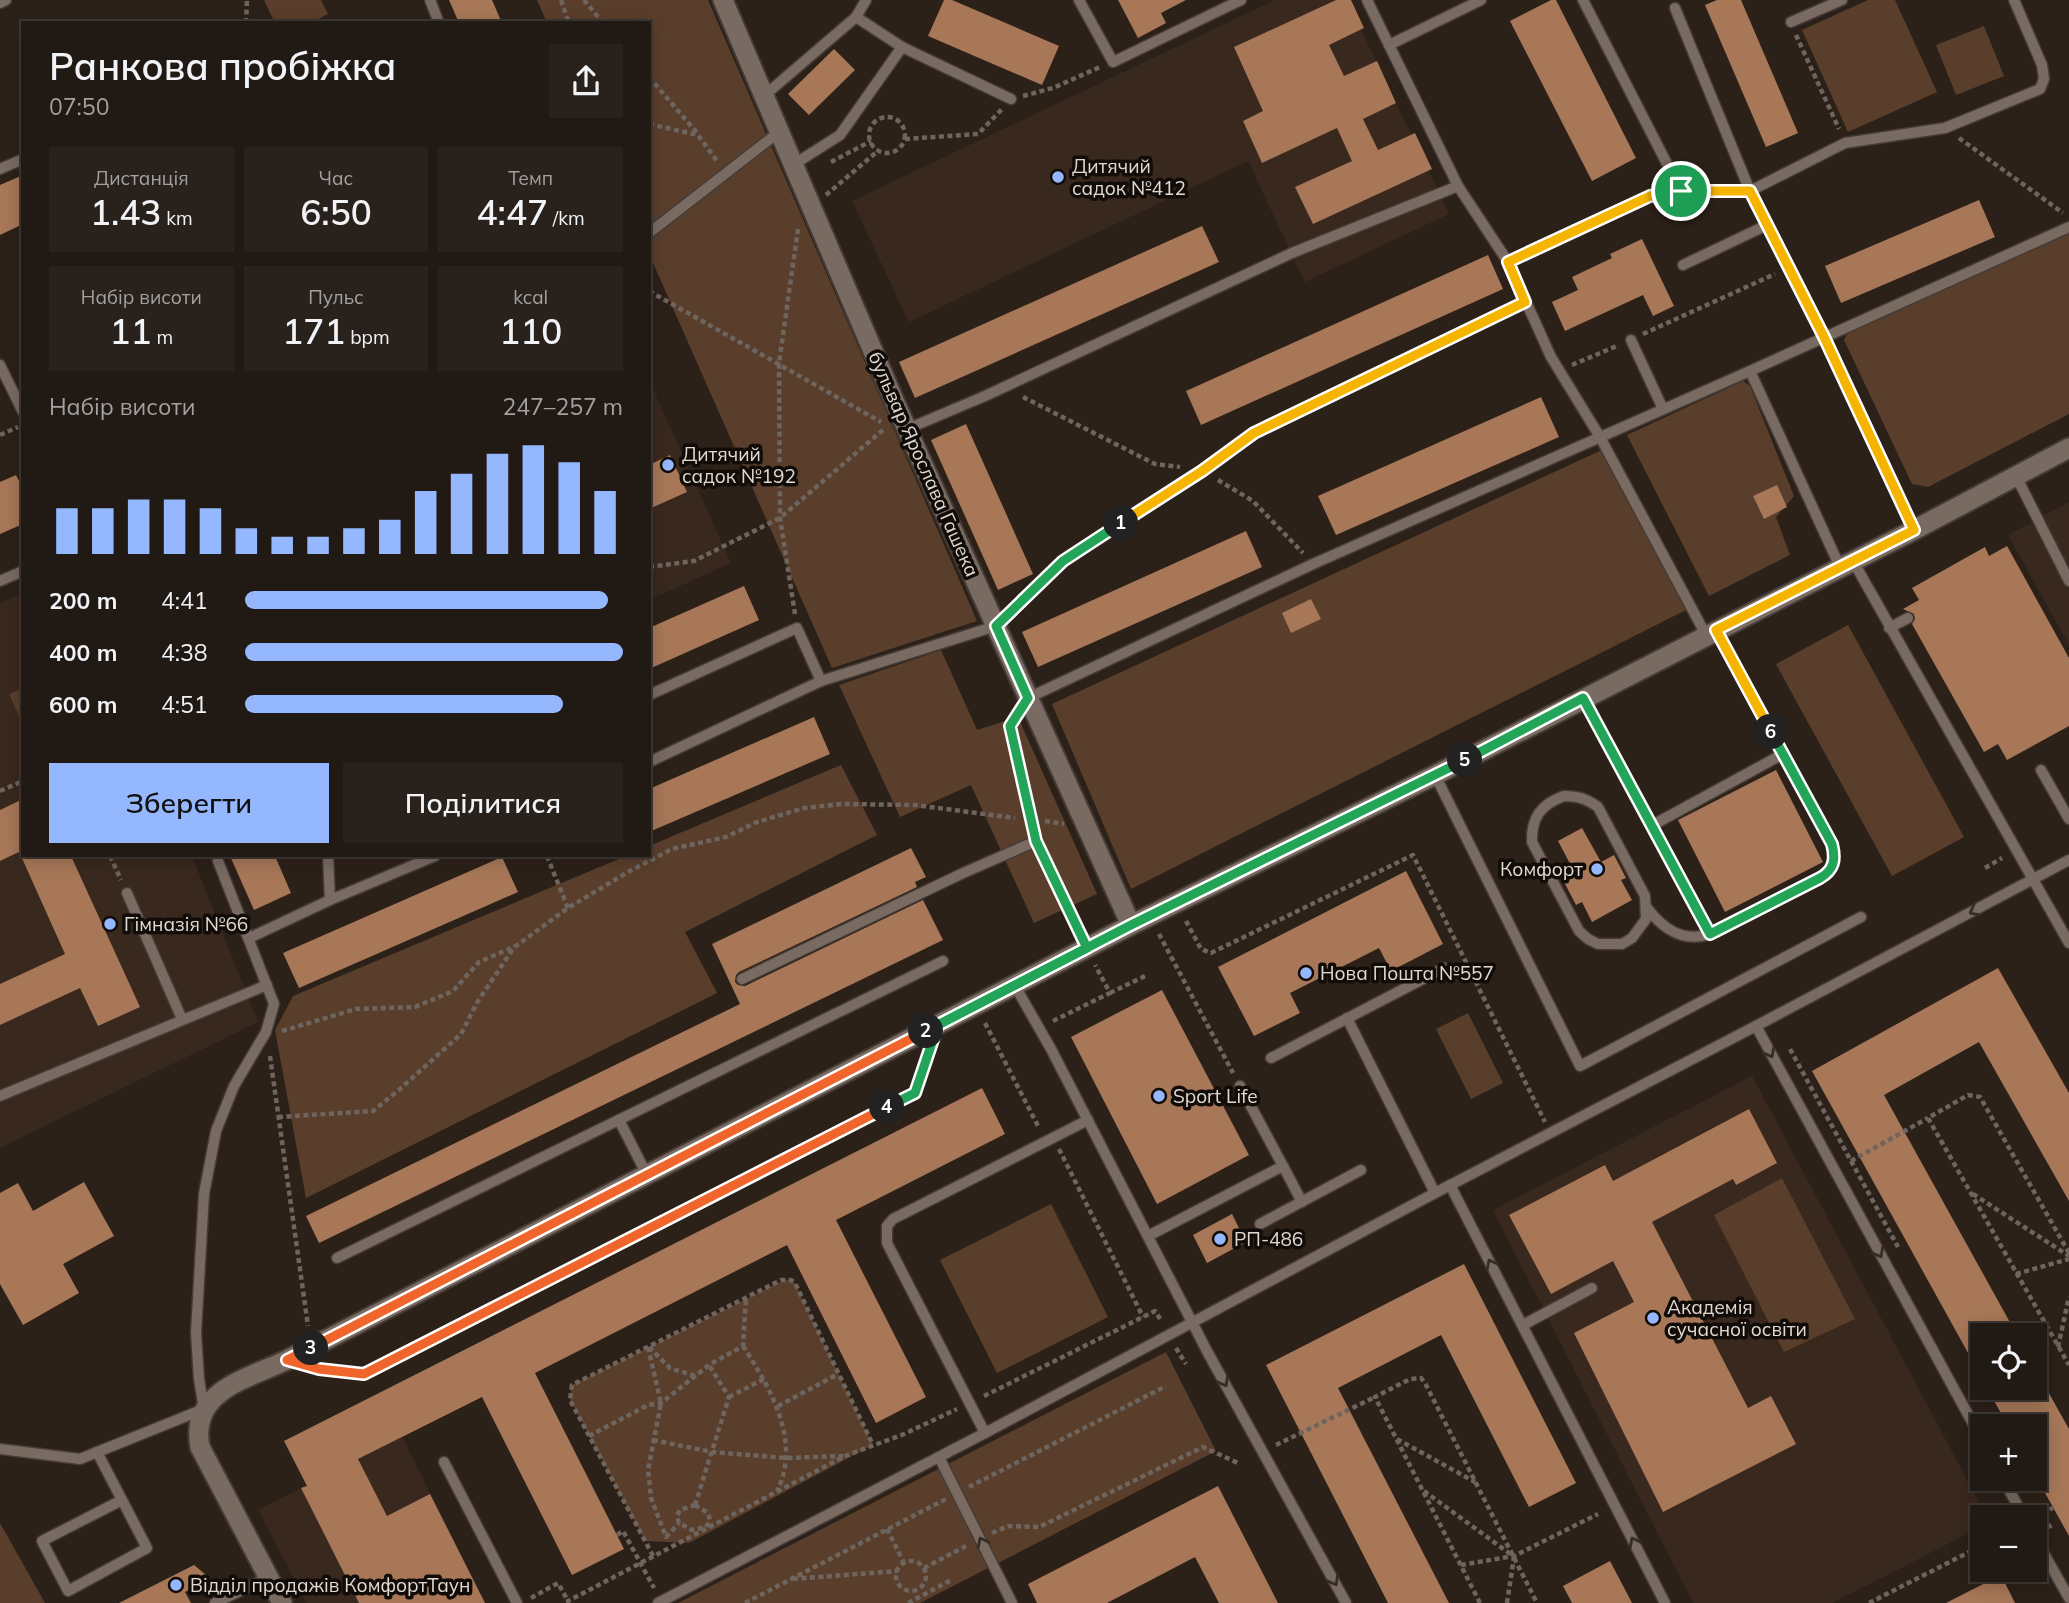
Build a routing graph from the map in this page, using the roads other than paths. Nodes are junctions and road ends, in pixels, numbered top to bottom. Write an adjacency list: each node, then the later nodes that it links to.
1 (6, 0): 12 (lane)
2 (430, 0): 15 (lane)
3 (723, 0): 19 (street, бульвар Ярослава Гашека)
4 (866, 0): 14 (lane)
5 (1079, 0): 6 (lane)
6 (1241, 0)
7 (1367, 0): 17 (lane)
8 (1481, 0): 17 (lane)
9 (1583, 0): 26 (lane)
10 (1842, 0): 16 (lane)
11 (2014, 0): 27 (lane)
12 (0, 2)
13 (1675, 8): 27 (lane)
14 (856, 17): 18 (lane); 19 (lane)
15 (438, 21)
16 (1791, 22)
17 (1389, 45): 25 (lane)
18 (902, 47): 20 (lane); 23 (lane)
19 (765, 95): 21 (street, бульвар Ярослава Гашека)
20 (1011, 99)
21 (779, 132): 23 (street, бульвар Ярослава Гашека); 30 (lane)
22 (21, 160): 24 (lane)
23 (793, 164): 40 (street, бульвар Ярослава Гашека)
24 (0, 169)
25 (1458, 186): 31 (lane); 40 (lane)
26 (1681, 191): 27 (lane); 31 (lane)
27 (1750, 191): 28 (lane)
28 (1767, 225): 32 (lane); 34 (lane)
29 (2069, 227): 34 (lane)
30 (651, 231)
31 (1508, 262): 33 (lane)
32 (1683, 265)
33 (1525, 302): 41 (lane); 50 (lane)
34 (1824, 337): 37 (lane); 44 (lane)
35 (1631, 340): 39 (lane)
36 (0, 365): 38 (lane)
37 (1750, 371): 39 (lane); 45 (lane)
38 (18, 390)
39 (1663, 409): 41 (lane)
40 (907, 429): 50 (street, бульвар Ярослава Гашека)
41 (1600, 436): 52 (lane); 55 (lane)
42 (2069, 448): 43 (street)
43 (2016, 476): 44 (street); 48 (lane)
44 (1914, 530): 45 (street)
45 (1847, 564): 51 (lane); 52 (street)
46 (21, 572): 47 (lane)
47 (0, 581)
48 (2069, 581)
49 (1908, 618): 51 (lane)
50 (996, 626): 53 (lane); 55 (street, бульвар Ярослава Гашека)
51 (1889, 628): 67 (lane)
52 (1711, 632): 56 (street); 57 (lane)
53 (821, 681): 54 (lane); 58 (lane)
54 (651, 694)
55 (1028, 698): 72 (street, бульвар Ярослава Гашека); 78 (lane)
56 (1583, 698): 60 (street); 62 (lane)
57 (1783, 754): 62 (lane); 73 (lane)
58 (651, 761)
59 (2041, 770): 61 (lane)
60 (1435, 775): 71 (lane); 72 (street)
61 (2069, 819)
62 (1651, 826): 73 (lane)
63 (328, 857): 69 (lane)
64 (433, 857): 69 (lane)
65 (2069, 860): 67 (lane)
66 (218, 861): 74 (lane)
67 (2034, 879): 75 (lane); 84 (lane, one-way to 84)
68 (127, 894): 82 (lane)
69 (330, 900): 74 (lane)
70 (1647, 908): 70 (lane); 73 (lane)
71 (1861, 917)
72 (1131, 925): 80 (street)
73 (1710, 934)
74 (249, 938): 79 (lane)
75 (2069, 943)
76 (943, 961): 88 (lane)
77 (1444, 968): 81 (lane)
78 (742, 979)
79 (267, 985): 82 (lane); 103 (lane)
80 (1015, 986): 83 (street); 89 (lane)
81 (1347, 1018): 85 (lane); 94 (lane)
82 (182, 1019): 87 (lane)
83 (938, 1025): 92 (street); 102 (lane)
84 (1756, 1026): 93 (lane); 104 (lane, one-way to 104)
85 (1271, 1058)
86 (1240, 1086): 90 (lane)
87 (0, 1096)
88 (619, 1120): 92 (lane); 98 (lane)
89 (1088, 1120): 97 (lane); 105 (lane)
90 (1283, 1166): 95 (lane); 97 (lane)
91 (1361, 1170): 95 (lane)
92 (647, 1175): 102 (street)
93 (1450, 1185): 94 (lane); 101 (lane, one-way to 93)
94 (1435, 1193): 100 (lane)
95 (1302, 1202): 96 (lane)
96 (1261, 1224)
97 (1149, 1236): 100 (lane)
98 (337, 1258)
99 (1592, 1288): 101 (lane)
100 (1192, 1322): 105 (lane); 119 (lane, one-way to 119)
101 (1522, 1325): 120 (lane, one-way to 101)
102 (287, 1360): 103 (street)
103 (204, 1409): 107 (lane); 112 (street)
104 (1970, 1419)
105 (985, 1433): 108 (lane)
106 (0, 1449): 107 (lane)
107 (97, 1452): 110 (lane)
108 (939, 1457): 115 (lane); 118 (lane, one-way to 108)
109 (444, 1462): 114 (lane)
110 (122, 1500): 110 (lane)
111 (2047, 1559): 113 (lane)
112 (269, 1577): 116 (lane); 117 (street)
113 (2069, 1598)
114 (522, 1602)
115 (660, 1602)
116 (215, 1603)
117 (282, 1603)
118 (1013, 1603)
119 (1346, 1603)
120 (1665, 1603)

